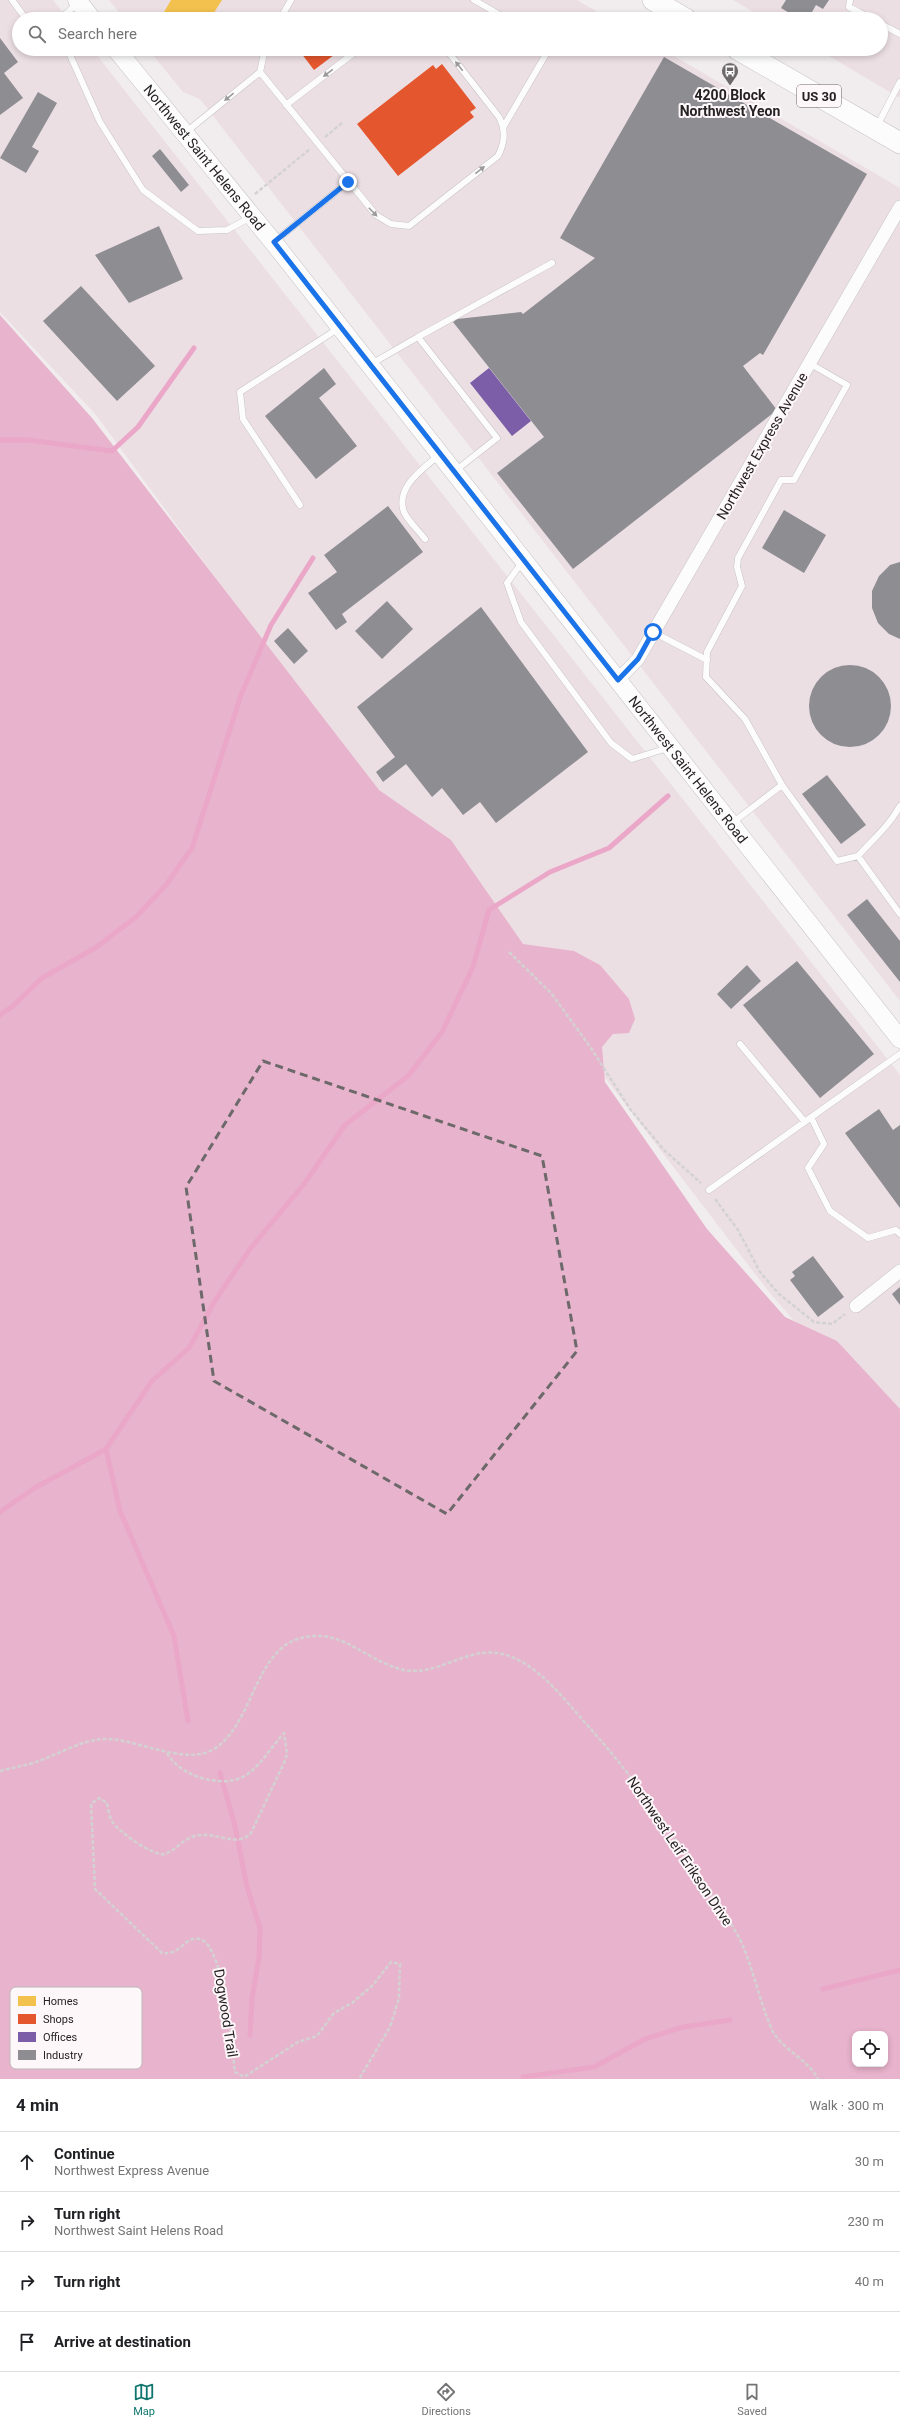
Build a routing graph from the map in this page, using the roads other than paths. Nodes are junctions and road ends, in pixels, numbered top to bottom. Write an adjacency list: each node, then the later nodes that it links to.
1 (12, 0): 7 (lane)
2 (291, 0): 10 (lane)
3 (474, 0): 11 (lane)
4 (653, 0): 12 (highway)
5 (850, 0): 13 (lane)
6 (78, 1): 8 (lane); 9 (main road)
7 (21, 12)
8 (67, 12)
9 (87, 12)
10 (284, 12)
11 (495, 12)
12 (674, 12)
13 (859, 12)
14 (888, 28): 15 (lane)
15 (900, 34)
16 (70, 56): 32 (lane)
17 (122, 56): 28 (main road, Northwest Saint Helens Road)
18 (263, 56): 23 (lane)
19 (350, 56): 25 (lane, one-way to 25)
20 (451, 56): 26 (lane, one-way to 20)
21 (544, 56): 26 (lane)
22 (749, 56): 27 (highway, US 30)
23 (260, 72): 25 (lane); 28 (lane, one-way to 28)
24 (900, 82): 27 (lane)
25 (286, 105): 30 (lane)
26 (504, 126): 30 (lane, one-way to 26)
27 (875, 129): 29 (highway, US 30)
28 (185, 133): 32 (main road, Northwest Saint Helens Road)
29 (900, 143)
30 (348, 182): 33 (lane)
31 (900, 207): 37 (street, Northwest Express Avenue)
32 (247, 210): 33 (main road, Northwest Saint Helens Road)
33 (274, 242): 35 (main road, Northwest Saint Helens Road)
34 (552, 263): 36 (lane)
35 (341, 327): 38 (main road, Northwest Saint Helens Road); 41 (lane)
36 (418, 337): 38 (lane); 40 (lane)
37 (809, 363): 44 (street, Northwest Express Avenue); 45 (lane)
38 (370, 365): 39 (main road, Northwest Saint Helens Road)
39 (440, 454): 40 (main road, Northwest Saint Helens Road); 42 (lane)
40 (454, 472): 43 (main road, Northwest Saint Helens Road)
41 (300, 505)
42 (425, 539)
43 (524, 560): 46 (main road, Northwest Saint Helens Road); 47 (lane)
44 (653, 632): 45 (lane); 46 (street, Northwest Express Avenue)
45 (707, 660): 48 (lane)
46 (618, 680): 47 (main road, Northwest Saint Helens Road)
47 (671, 747): 50 (main road, Northwest Saint Helens Road)
48 (782, 785): 50 (lane); 51 (lane)
49 (900, 806): 51 (lane)
50 (731, 824): 53 (main road, Northwest Saint Helens Road)
51 (858, 856): 52 (lane)
52 (900, 914)
53 (900, 1039)
54 (740, 1044): 57 (lane)
55 (900, 1054): 56 (lane)
56 (812, 1117): 57 (lane); 59 (lane)
57 (805, 1122): 58 (lane)
58 (708, 1190)
59 (900, 1234)
60 (900, 1271): 61 (street)
61 (856, 1306)

